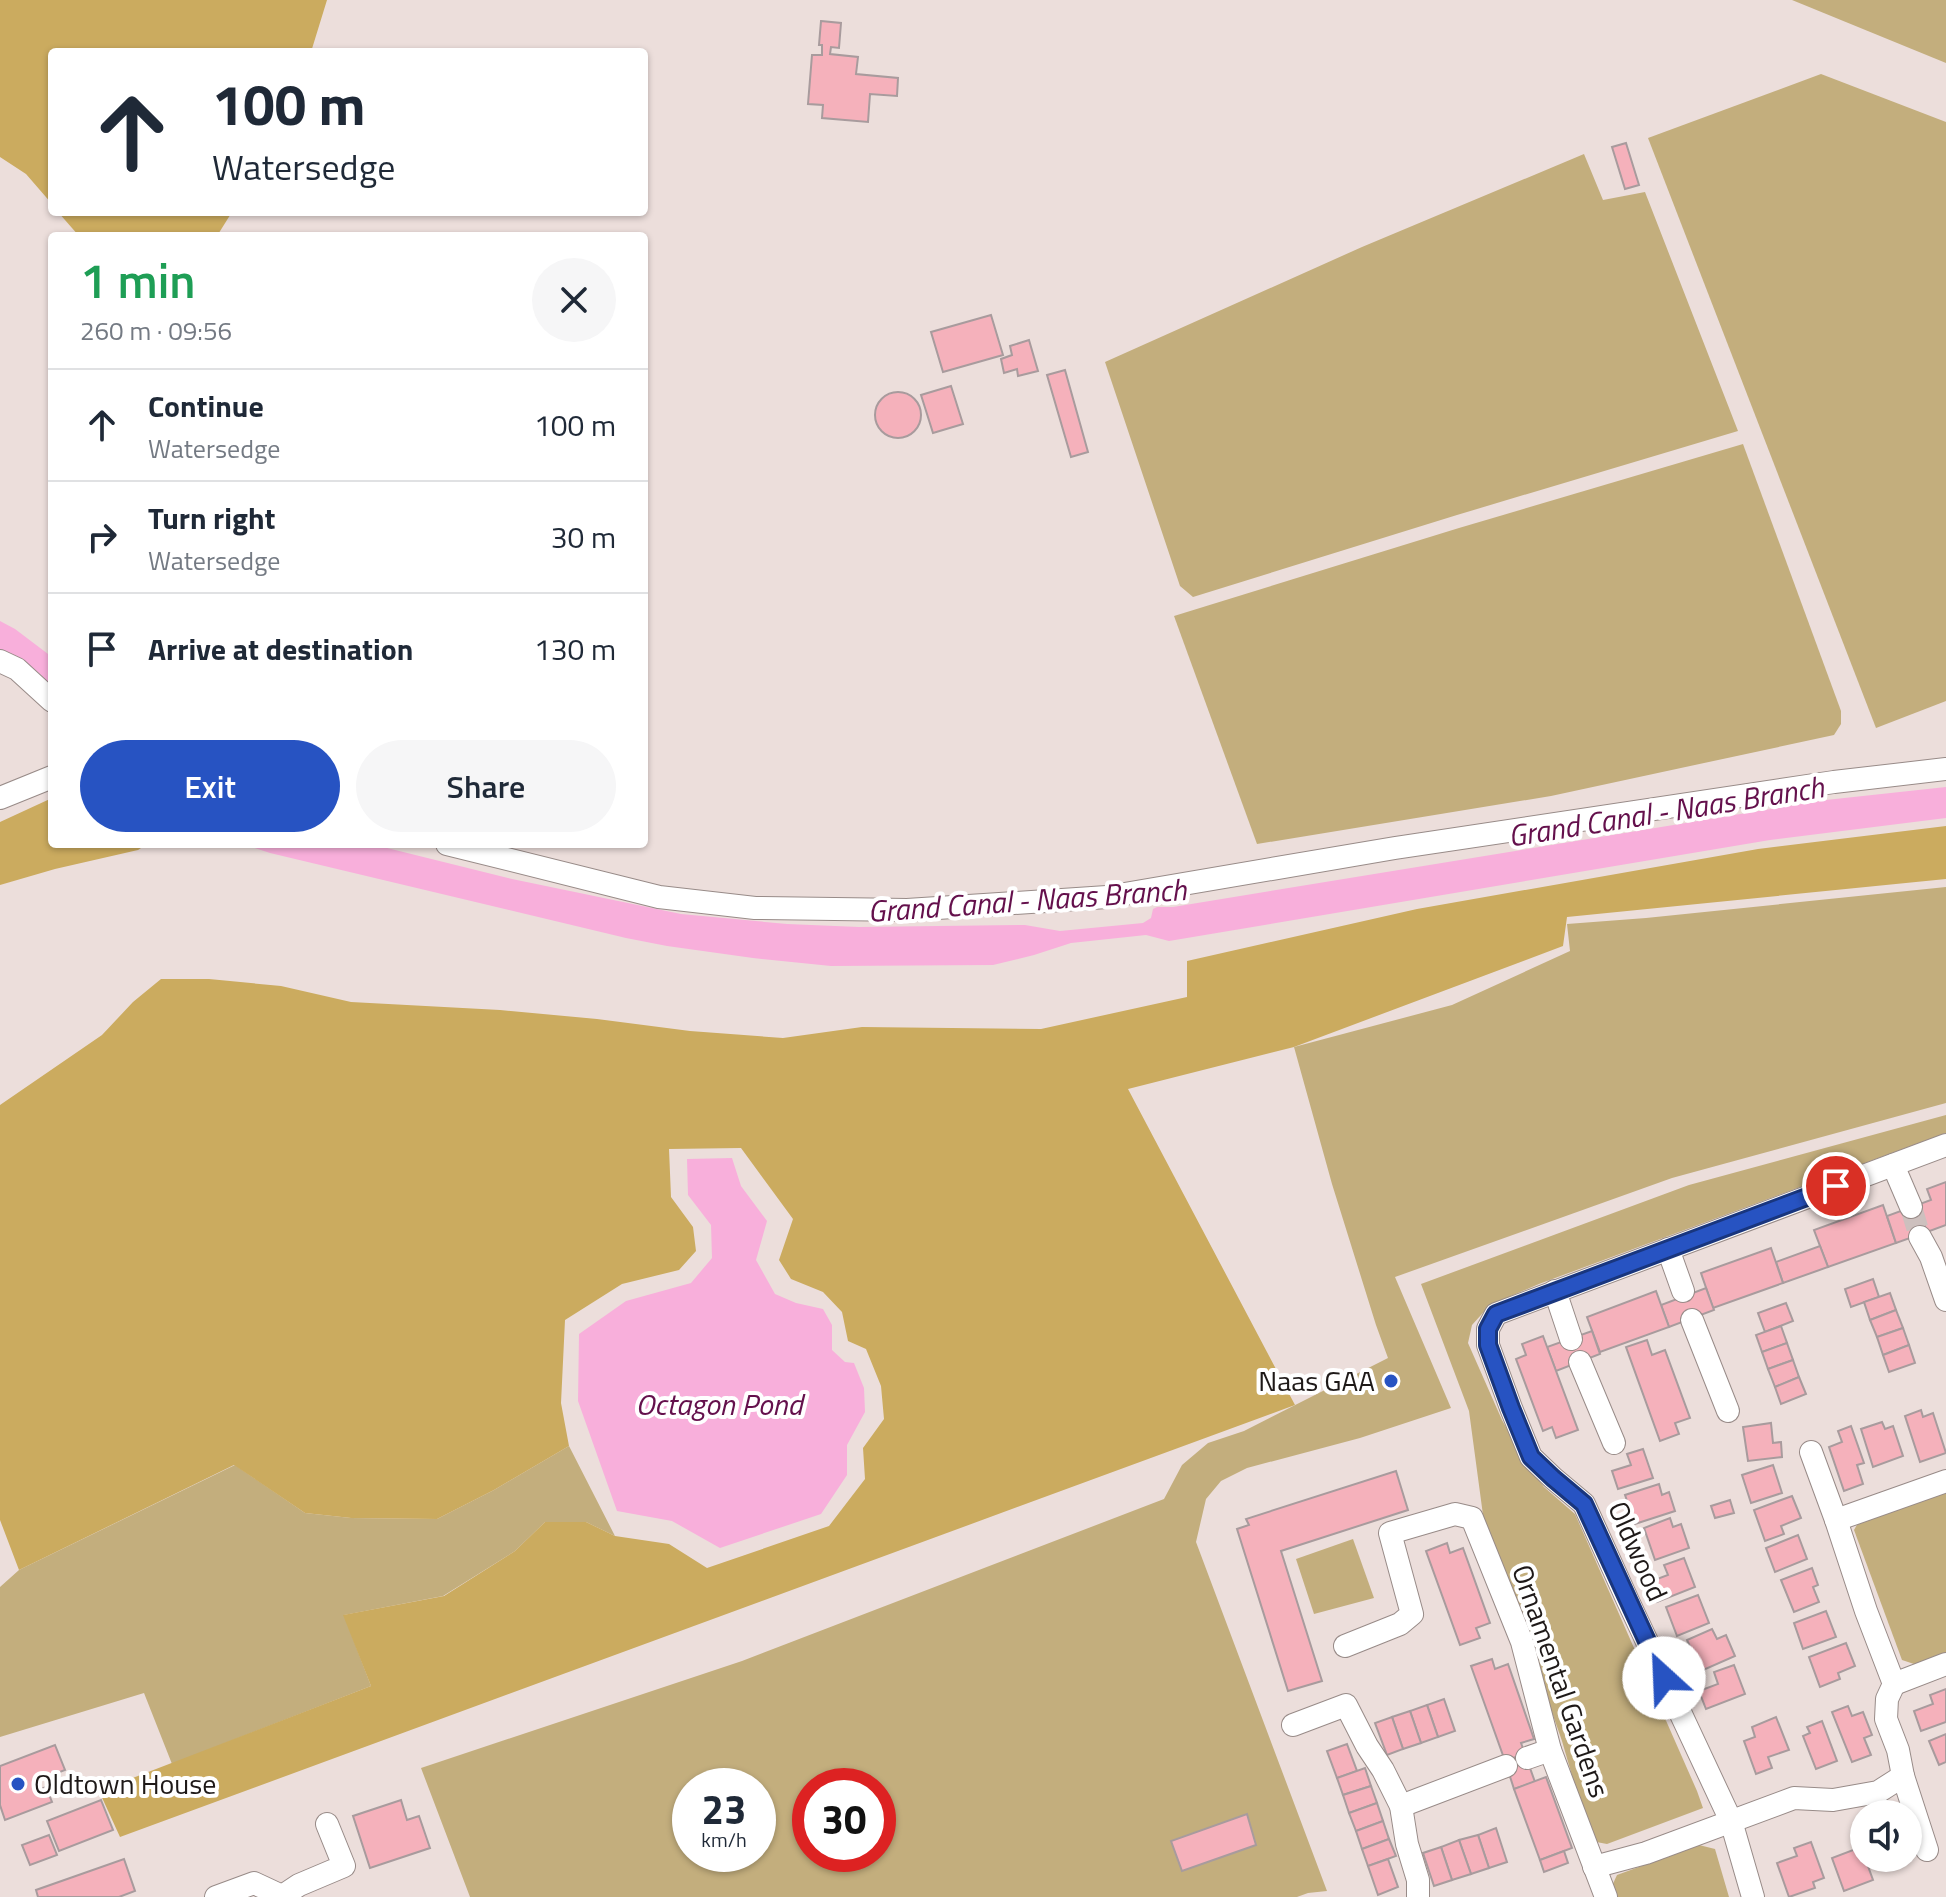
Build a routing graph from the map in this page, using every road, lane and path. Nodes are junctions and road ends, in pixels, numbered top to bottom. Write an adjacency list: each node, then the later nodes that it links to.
1 (0, 661): 2 (street)
2 (48, 697)
3 (1946, 769): 6 (street)
4 (48, 779): 5 (street)
5 (0, 798)
6 (463, 848)
7 (1946, 1145): 8 (street, Oldwood)
8 (1893, 1165): 9 (street); 11 (street, Oldwood)
9 (1911, 1207)
10 (1920, 1237): 12 (street)
11 (1668, 1249): 13 (street, Oldwood); 14 (street)
12 (1938, 1255): 15 (street)
13 (1555, 1291): 17 (street); 31 (street, Oldwood)
14 (1683, 1291)
15 (1946, 1300)
16 (1692, 1320): 19 (street)
17 (1571, 1339)
18 (1580, 1362): 20 (street)
19 (1728, 1411)
20 (1614, 1443)
21 (1811, 1452): 23 (street)
22 (1946, 1481): 23 (street)
23 (1836, 1520): 26 (street)
24 (1345, 1646): 28 (street, Ornamental Gardens)
25 (1946, 1664): 26 (street)
26 (1894, 1684): 29 (street)
27 (1293, 1725): 30 (street)
28 (1550, 1750): 30 (street); 34 (street, Ornamental Gardens)
29 (1903, 1776): 31 (street); 33 (street)
30 (1401, 1806): 37 (street)
31 (1731, 1821): 34 (street); 39 (street, Oldwood)
32 (327, 1824): 35 (street)
33 (1927, 1850)
34 (1594, 1867): 38 (street, Ornamental Gardens)
35 (284, 1896): 36 (street)
36 (216, 1897)
37 (1418, 1897)
38 (1606, 1897)
39 (1753, 1897)

